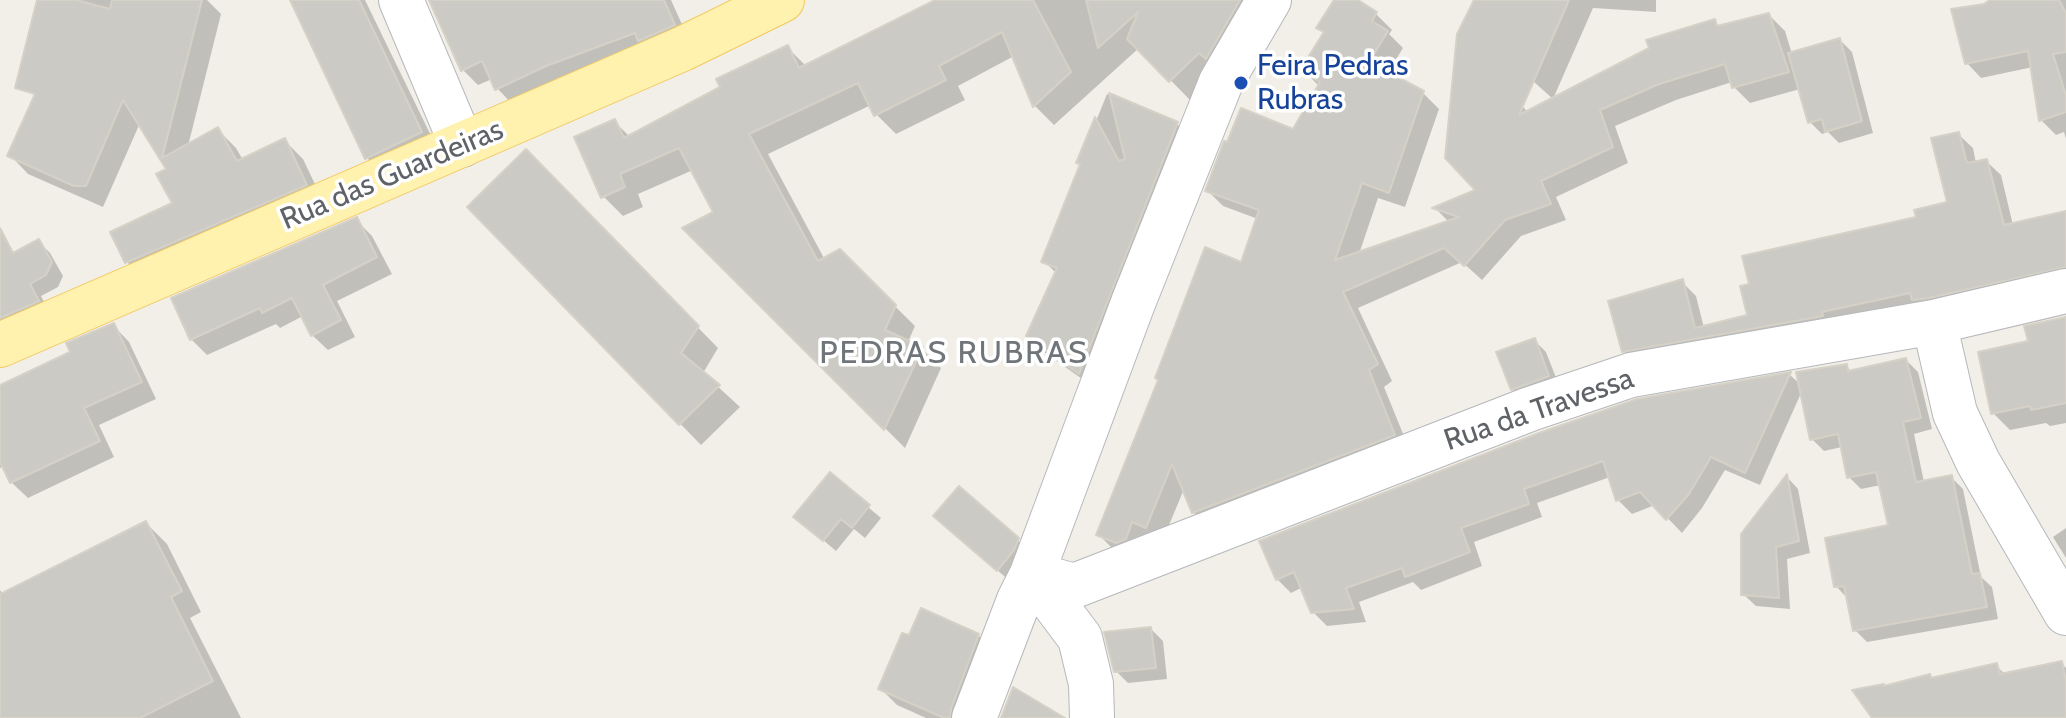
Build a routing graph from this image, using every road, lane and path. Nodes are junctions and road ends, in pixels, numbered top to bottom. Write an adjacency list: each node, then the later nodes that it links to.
1 (401, 0): 4 (street)
2 (782, 0): 4 (main road, Rua das Guardeiras)
3 (1269, 0): 8 (street)
4 (462, 145): 7 (main road, Rua das Guardeiras)
5 (2066, 291): 6 (street, Rua da Travessa)
6 (1934, 322): 8 (street, Rua da Travessa); 9 (street)
7 (0, 345)
8 (1032, 574): 10 (street); 11 (street)
9 (2066, 613)
10 (974, 718)
11 (1092, 718)

